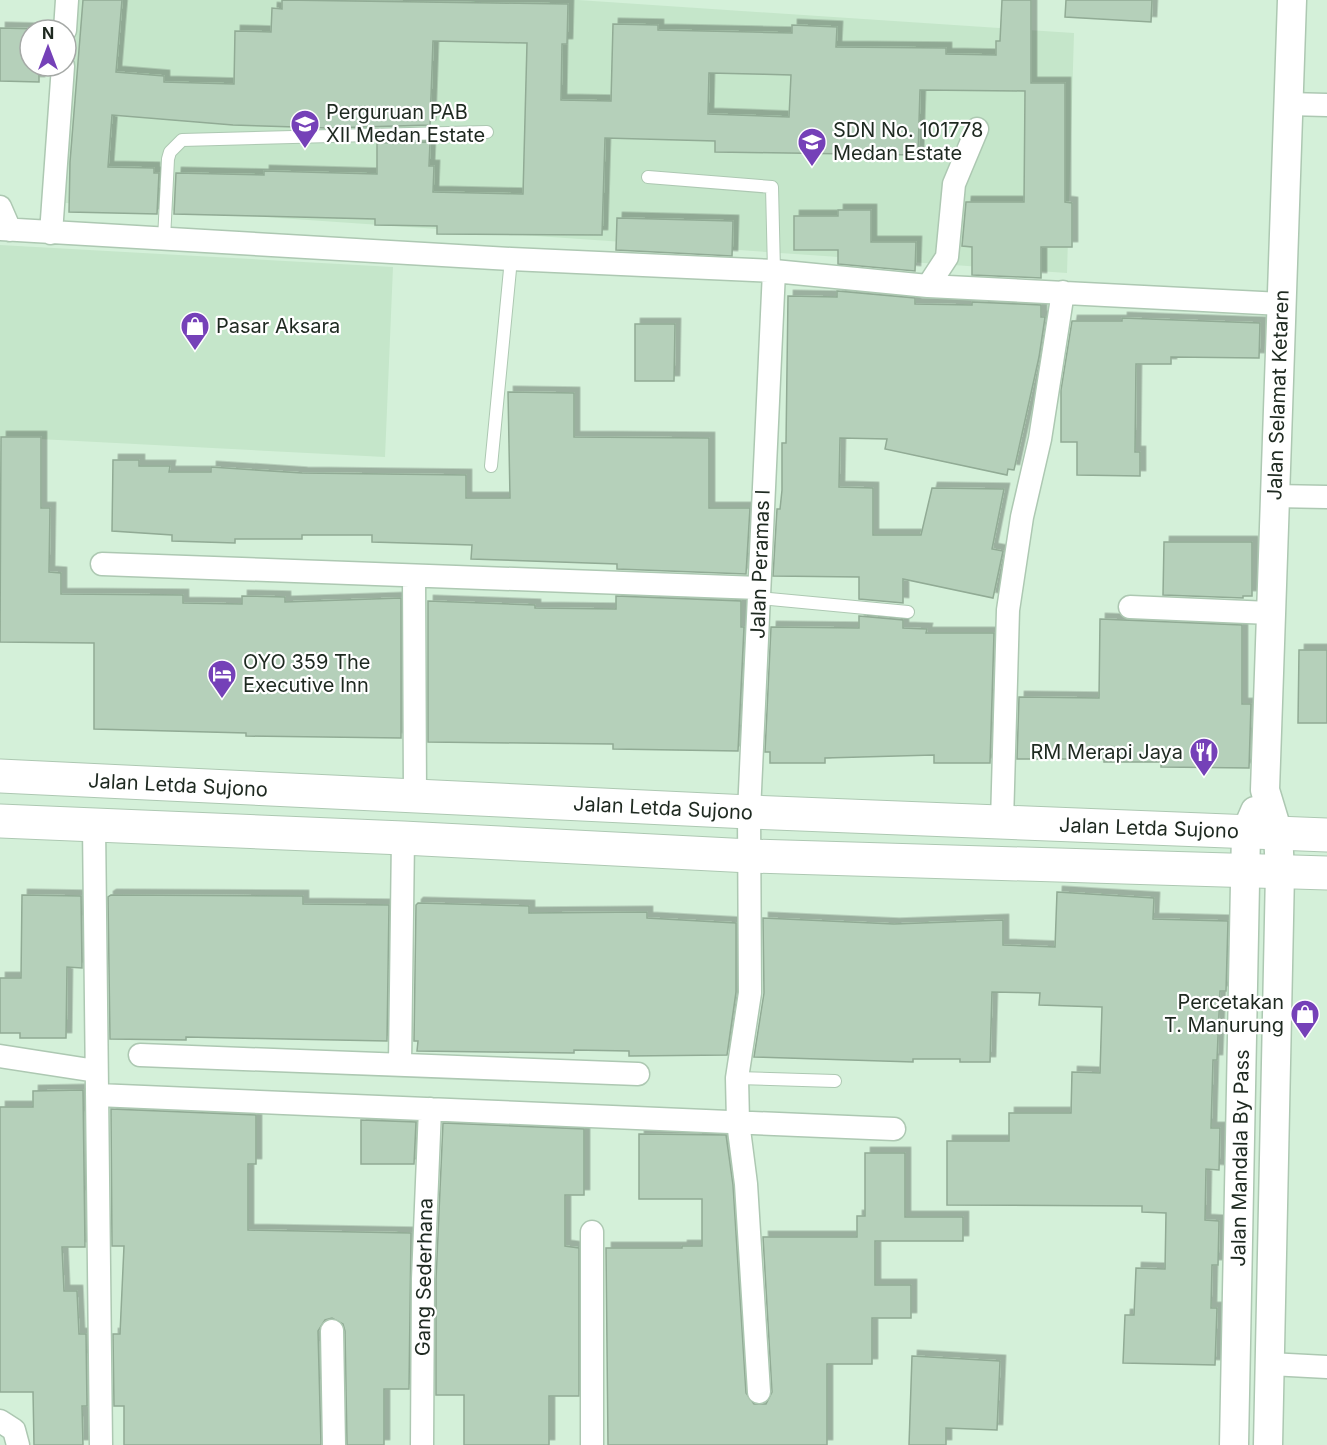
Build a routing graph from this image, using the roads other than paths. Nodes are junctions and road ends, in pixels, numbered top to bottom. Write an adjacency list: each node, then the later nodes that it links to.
1 (67, 0): 3 (street)
2 (1292, 0): 5 (street, Jalan Selamat Ketaren)
3 (66, 18)
4 (62, 78): 12 (street)
5 (1288, 104): 6 (street); 18 (street, Jalan Selamat Ketaren)
6 (1327, 105)
7 (976, 129): 16 (street)
8 (487, 132): 13 (lane)
9 (648, 177): 15 (lane)
10 (0, 207): 11 (street)
11 (5, 230): 12 (street)
12 (51, 233): 13 (street)
13 (164, 239): 14 (street)
14 (511, 259): 15 (street); 19 (lane)
15 (774, 271): 16 (street); 24 (street, Jalan Peramas I)
16 (928, 286): 17 (street)
17 (1063, 292): 18 (street); 33 (street)
18 (1282, 304): 20 (street, Jalan Selamat Ketaren)
19 (491, 466)
20 (1274, 496): 21 (street); 27 (street, Jalan Selamat Ketaren)
21 (1327, 497)
22 (102, 564): 23 (street)
23 (414, 576): 24 (street); 30 (street)
24 (759, 593): 26 (lane); 31 (street, Jalan Peramas I)
25 (1130, 607): 27 (street)
26 (908, 612)
27 (1270, 613): 29 (street, Jalan Selamat Ketaren)
28 (0, 776): 30 (highway, Jalan Letda Sujono)
29 (1265, 790): 35 (street, Jalan Selamat Ketaren); 36 (street, Jalan Selamat Ketaren)
30 (415, 796): 31 (highway, Jalan Letda Sujono)
31 (749, 812): 33 (highway, Jalan Letda Sujono); 39 (street, Jalan Peramas I)
32 (0, 820): 34 (highway, Jalan Letda Sujono)
33 (1002, 822): 35 (highway, Jalan Letda Sujono)
34 (94, 825): 38 (highway, Jalan Letda Sujono); 46 (street)
35 (1246, 832): 36 (highway, Jalan Letda Sujono); 40 (street, Jalan Selamat Ketaren)
36 (1278, 833): 37 (highway, Jalan Letda Sujono); 41 (street, Jalan Selamat Ketaren)
37 (1327, 835)
38 (403, 838): 39 (highway, Jalan Letda Sujono); 45 (street)
39 (750, 856): 40 (highway, Jalan Letda Sujono); 48 (street, Jalan Peramas I)
40 (1245, 871): 41 (highway, Jalan Letda Sujono); 65 (street, Jalan Mandala By Pass)
41 (1280, 872): 42 (highway, Jalan Letda Sujono); 56 (street, Jalan Mandala By Pass)
42 (1327, 873)
43 (140, 1055): 45 (street)
44 (0, 1056): 46 (street)
45 (400, 1064): 47 (street)
46 (96, 1071): 50 (street)
47 (638, 1074)
48 (737, 1078): 49 (lane); 52 (street, Jalan Peramas I)
49 (836, 1081)
50 (97, 1095): 51 (street); 61 (street)
51 (429, 1109): 52 (street); 63 (street, Gang Sederhana)
52 (738, 1122): 53 (street); 58 (street, Jalan Peramas I)
53 (894, 1129)
54 (592, 1232): 64 (street)
55 (332, 1331): 62 (street)
56 (1269, 1364): 57 (street); 66 (street, Jalan Mandala By Pass)
57 (1327, 1367)
58 (759, 1392)
59 (0, 1421): 60 (street)
60 (18, 1445)
61 (101, 1445)
62 (334, 1445)
63 (422, 1445)
64 (592, 1445)
65 (1234, 1445)
66 (1268, 1445)

